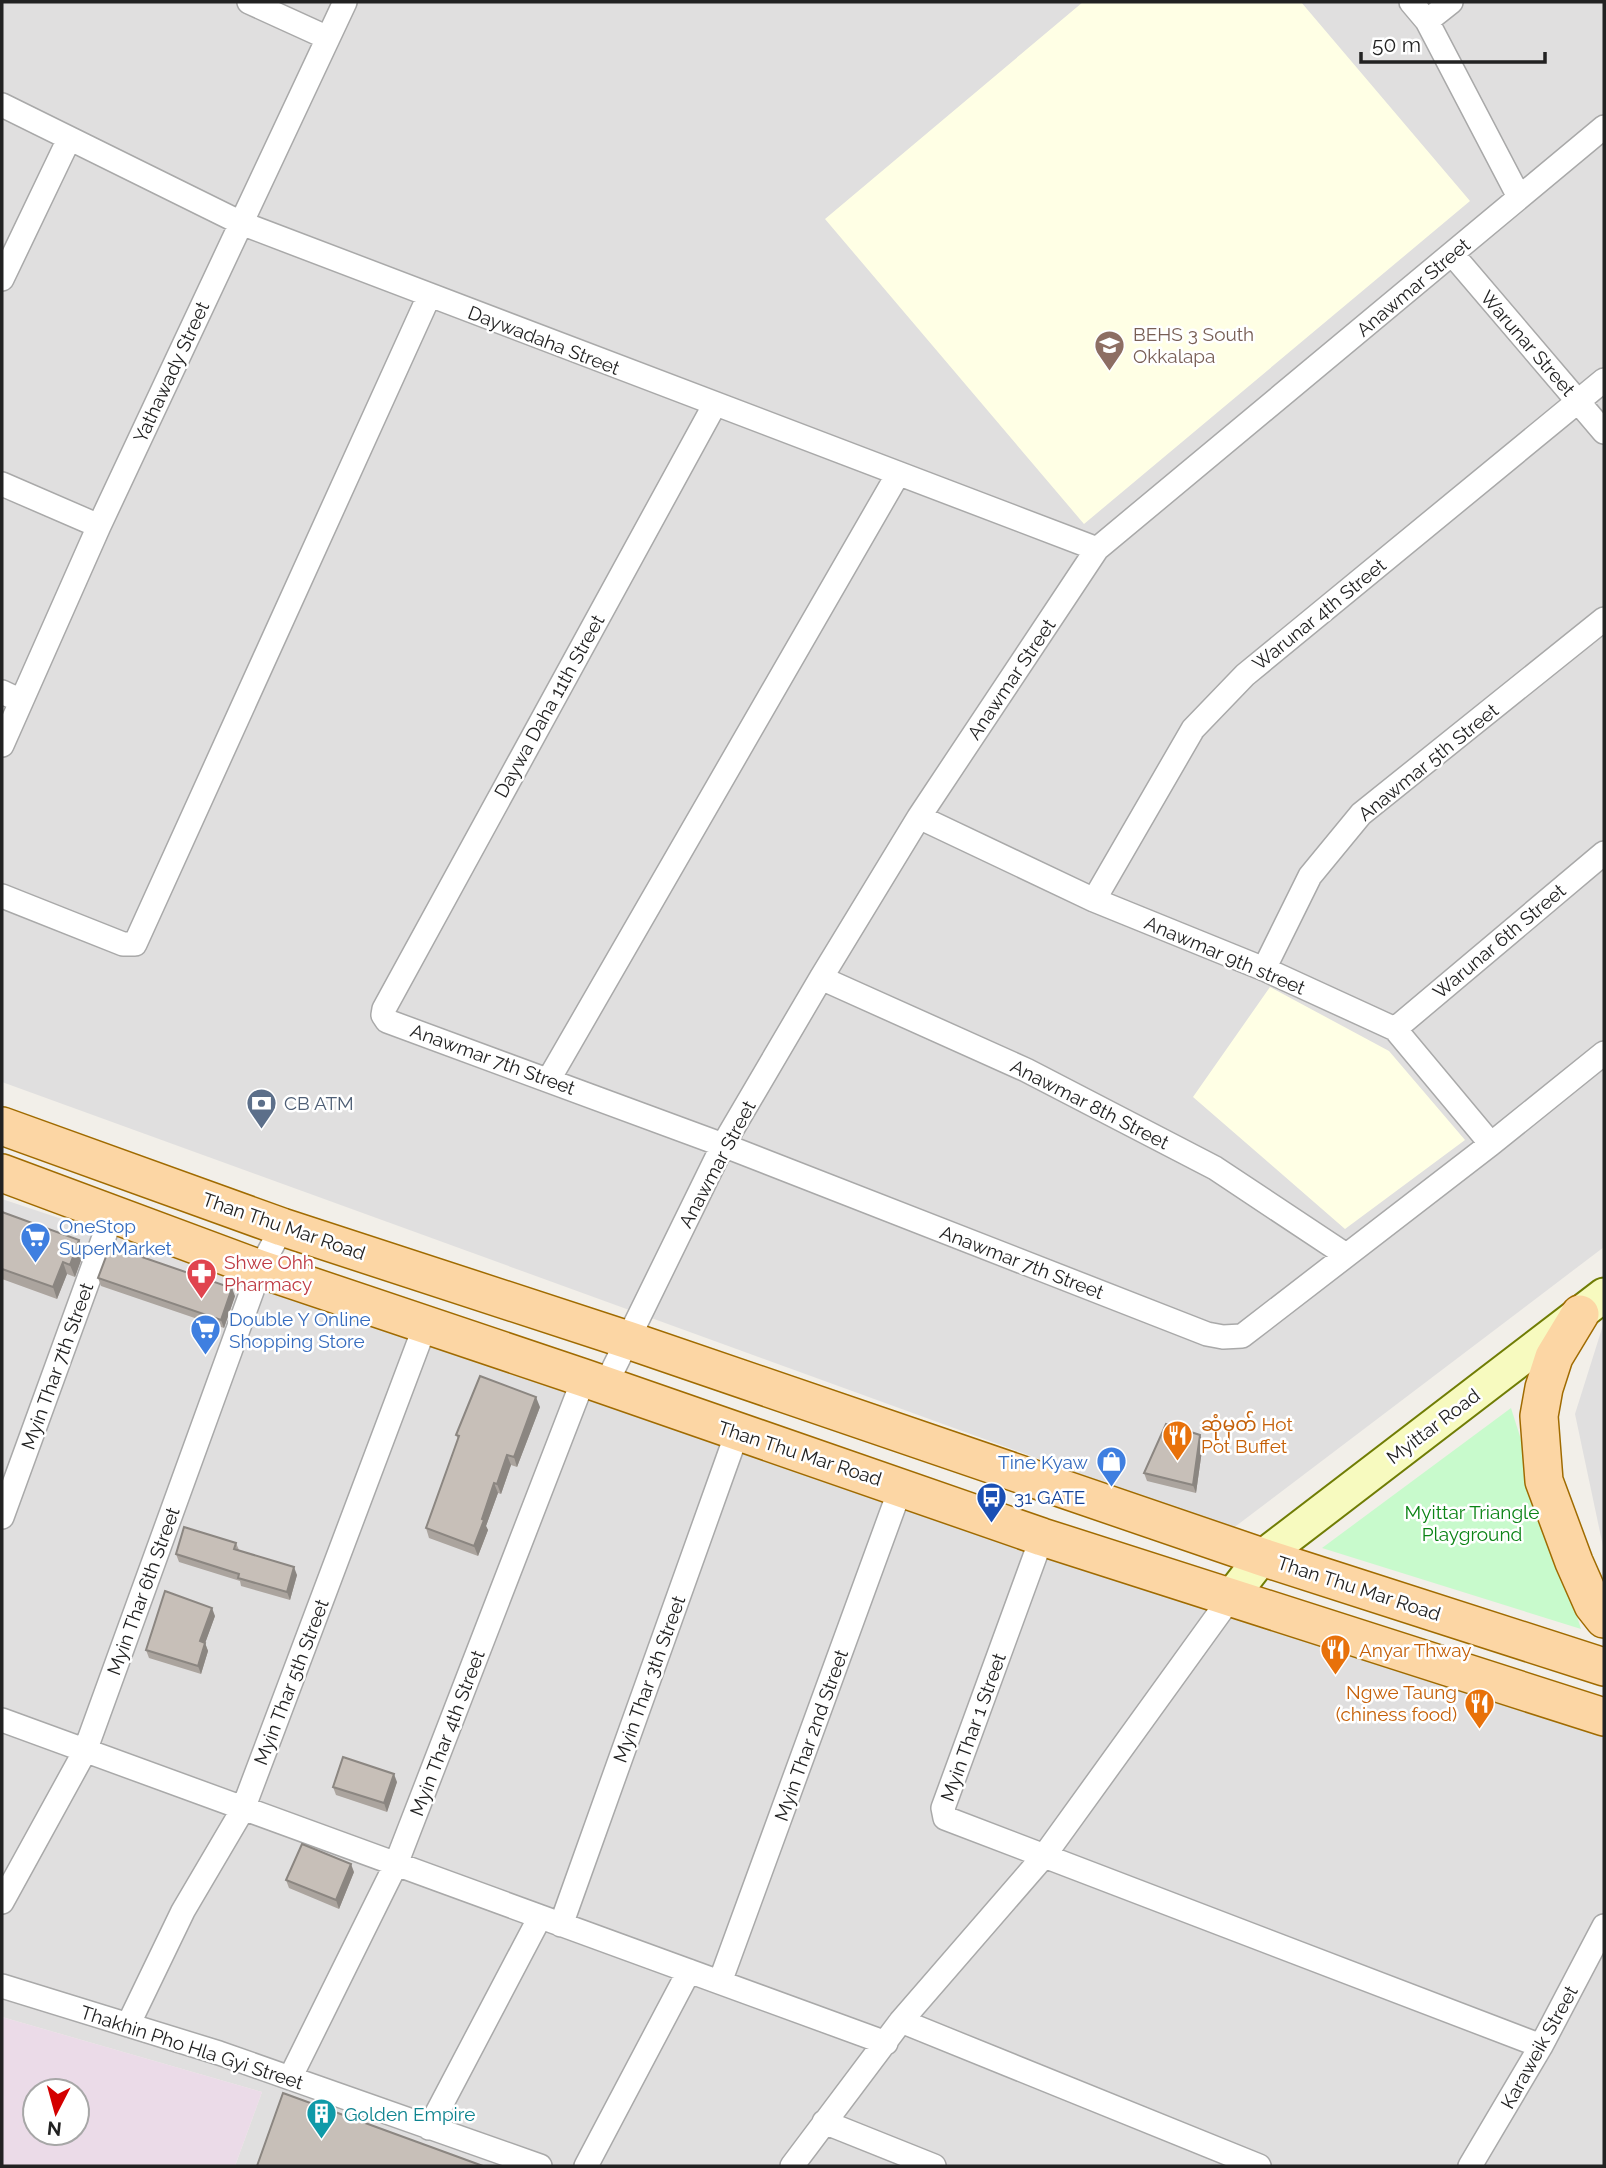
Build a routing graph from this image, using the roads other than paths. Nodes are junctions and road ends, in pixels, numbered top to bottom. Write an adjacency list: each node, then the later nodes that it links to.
1 (249, 2): 6 (street)
2 (345, 2): 6 (street, Yathawady Street)
3 (1411, 2): 5 (street)
4 (1451, 2): 5 (street)
5 (1427, 21): 10 (street)
6 (328, 38): 11 (street, Yathawady Street)
7 (2, 105): 9 (street, Daywadaha Street)
8 (1604, 127): 10 (street, Anawmar Street)
9 (69, 139): 11 (street, Daywadaha Street); 13 (street)
10 (1520, 197): 12 (street, Anawmar Street)
11 (241, 223): 14 (street, Daywadaha Street); 21 (street, Yathawady Street)
12 (1453, 255): 16 (street, Warunar Street); 22 (street, Anawmar Street)
13 (2, 279)
14 (429, 296): 17 (street, Daywadaha Street); 28 (street)
15 (1604, 380): 16 (street, Warunar 4th Street)
16 (1578, 401): 18 (street, Warunar Street); 29 (street, Warunar 4th Street)
17 (715, 404): 19 (street, Daywadaha Street); 32 (street, Daywa Daha 11th Street)
18 (1604, 432)
19 (898, 474): 22 (street, Daywadaha Street); 35 (street)
20 (2, 484): 21 (street)
21 (99, 526): 24 (street, Yathawady Street)
22 (1097, 549): 26 (street, Anawmar Street)
23 (1604, 619): 30 (street, Anawmar 5th Street)
24 (11, 696): 25 (street, Yathawady Street)
25 (2, 745)
26 (919, 817): 29 (street, Anawmar 9th street); 31 (street, Anawmar Street)
27 (1604, 853): 33 (street, Warunar 6th Street)
28 (2, 896)
29 (1094, 900): 30 (street, Anawmar 9th street)
30 (1264, 969): 33 (street, Anawmar 9th street)
31 (821, 978): 38 (street, Anawmar Street); 42 (street, Anawmar 8th Street)
32 (384, 1009): 35 (street, Anawmar 7th Street)
33 (1395, 1029): 37 (street, Anawmar 9th street)
34 (1604, 1053): 37 (street, Anawmar 7th Street)
35 (549, 1079): 38 (street, Anawmar 7th Street)
36 (2, 1126): 41 (main road, Than Thu Mar Road)
37 (1491, 1144): 42 (street, Anawmar 7th Street)
38 (723, 1145): 42 (street, Anawmar 7th Street); 46 (street, Anawmar Street)
39 (2, 1173): 40 (main road, Than Thu Mar Road)
40 (112, 1215): 43 (main road, Than Thu Mar Road); 51 (street, Myin Thar 7th Street)
41 (282, 1227): 43 (street, Myin Thar 6th Street); 46 (main road, Than Thu Mar Road)
42 (1346, 1255)
43 (260, 1269): 45 (main road, Than Thu Mar Road); 59 (street, Myin Thar 6th Street)
44 (1592, 1305): 53 (main road, Myittar Road); 55 (main road)
45 (425, 1326): 47 (main road, Than Thu Mar Road); 60 (street, Myin Thar 5th Street)
46 (628, 1340): 47 (street, Anawmar Street); 49 (main road, Than Thu Mar Road)
47 (595, 1382): 48 (main road, Than Thu Mar Road); 62 (street, Myin Thar 4th Street)
48 (737, 1433): 50 (main road, Than Thu Mar Road); 64 (street, Myin Thar 3th Street)
49 (901, 1433): 50 (main road); 53 (main road, Than Thu Mar Road)
50 (891, 1484): 52 (main road, Than Thu Mar Road); 67 (street, Myin Thar 2nd Street)
51 (2, 1517)
52 (1042, 1536): 54 (main road, Than Thu Mar Road); 61 (street, Myin Thar 1 Street)
53 (1262, 1557): 54 (main road, Myittar Road); 56 (main road, Than Thu Mar Road)
54 (1231, 1597): 57 (main road, Than Thu Mar Road); 61 (street)
55 (1604, 1619)
56 (1604, 1667)
57 (1604, 1717)
58 (2, 1720): 59 (street)
59 (85, 1751): 60 (street); 63 (street, Myin Thar 6th Street)
60 (243, 1809): 62 (street); 70 (street, Myin Thar 5th Street)
61 (1044, 1856): 69 (street); 72 (street)
62 (396, 1864): 64 (street); 73 (street, Myin Thar 4th Street)
63 (2, 1902)
64 (551, 1921): 66 (street); 75 (street, Myin Thar 3th Street)
65 (1604, 1926): 72 (street, Karaweik Street)
66 (689, 1971): 67 (street); 77 (street)
67 (720, 1982): 71 (street)
68 (2, 1986): 70 (street, Thakhin Pho Hla Gyi Street)
69 (901, 2021): 71 (street); 80 (street)
70 (128, 2025): 73 (street, Thakhin Pho Hla Gyi Street)
71 (886, 2043): 74 (street)
72 (1541, 2046): 81 (street, Karaweik Street)
73 (290, 2078): 75 (street, Thakhin Pho Hla Gyi Street)
74 (824, 2122): 78 (street); 79 (street)
75 (429, 2128): 76 (street, Thakhin Pho Hla Gyi Street)
76 (540, 2166)
77 (586, 2166)
78 (792, 2166)
79 (934, 2166)
80 (1259, 2166)
81 (1470, 2166)

